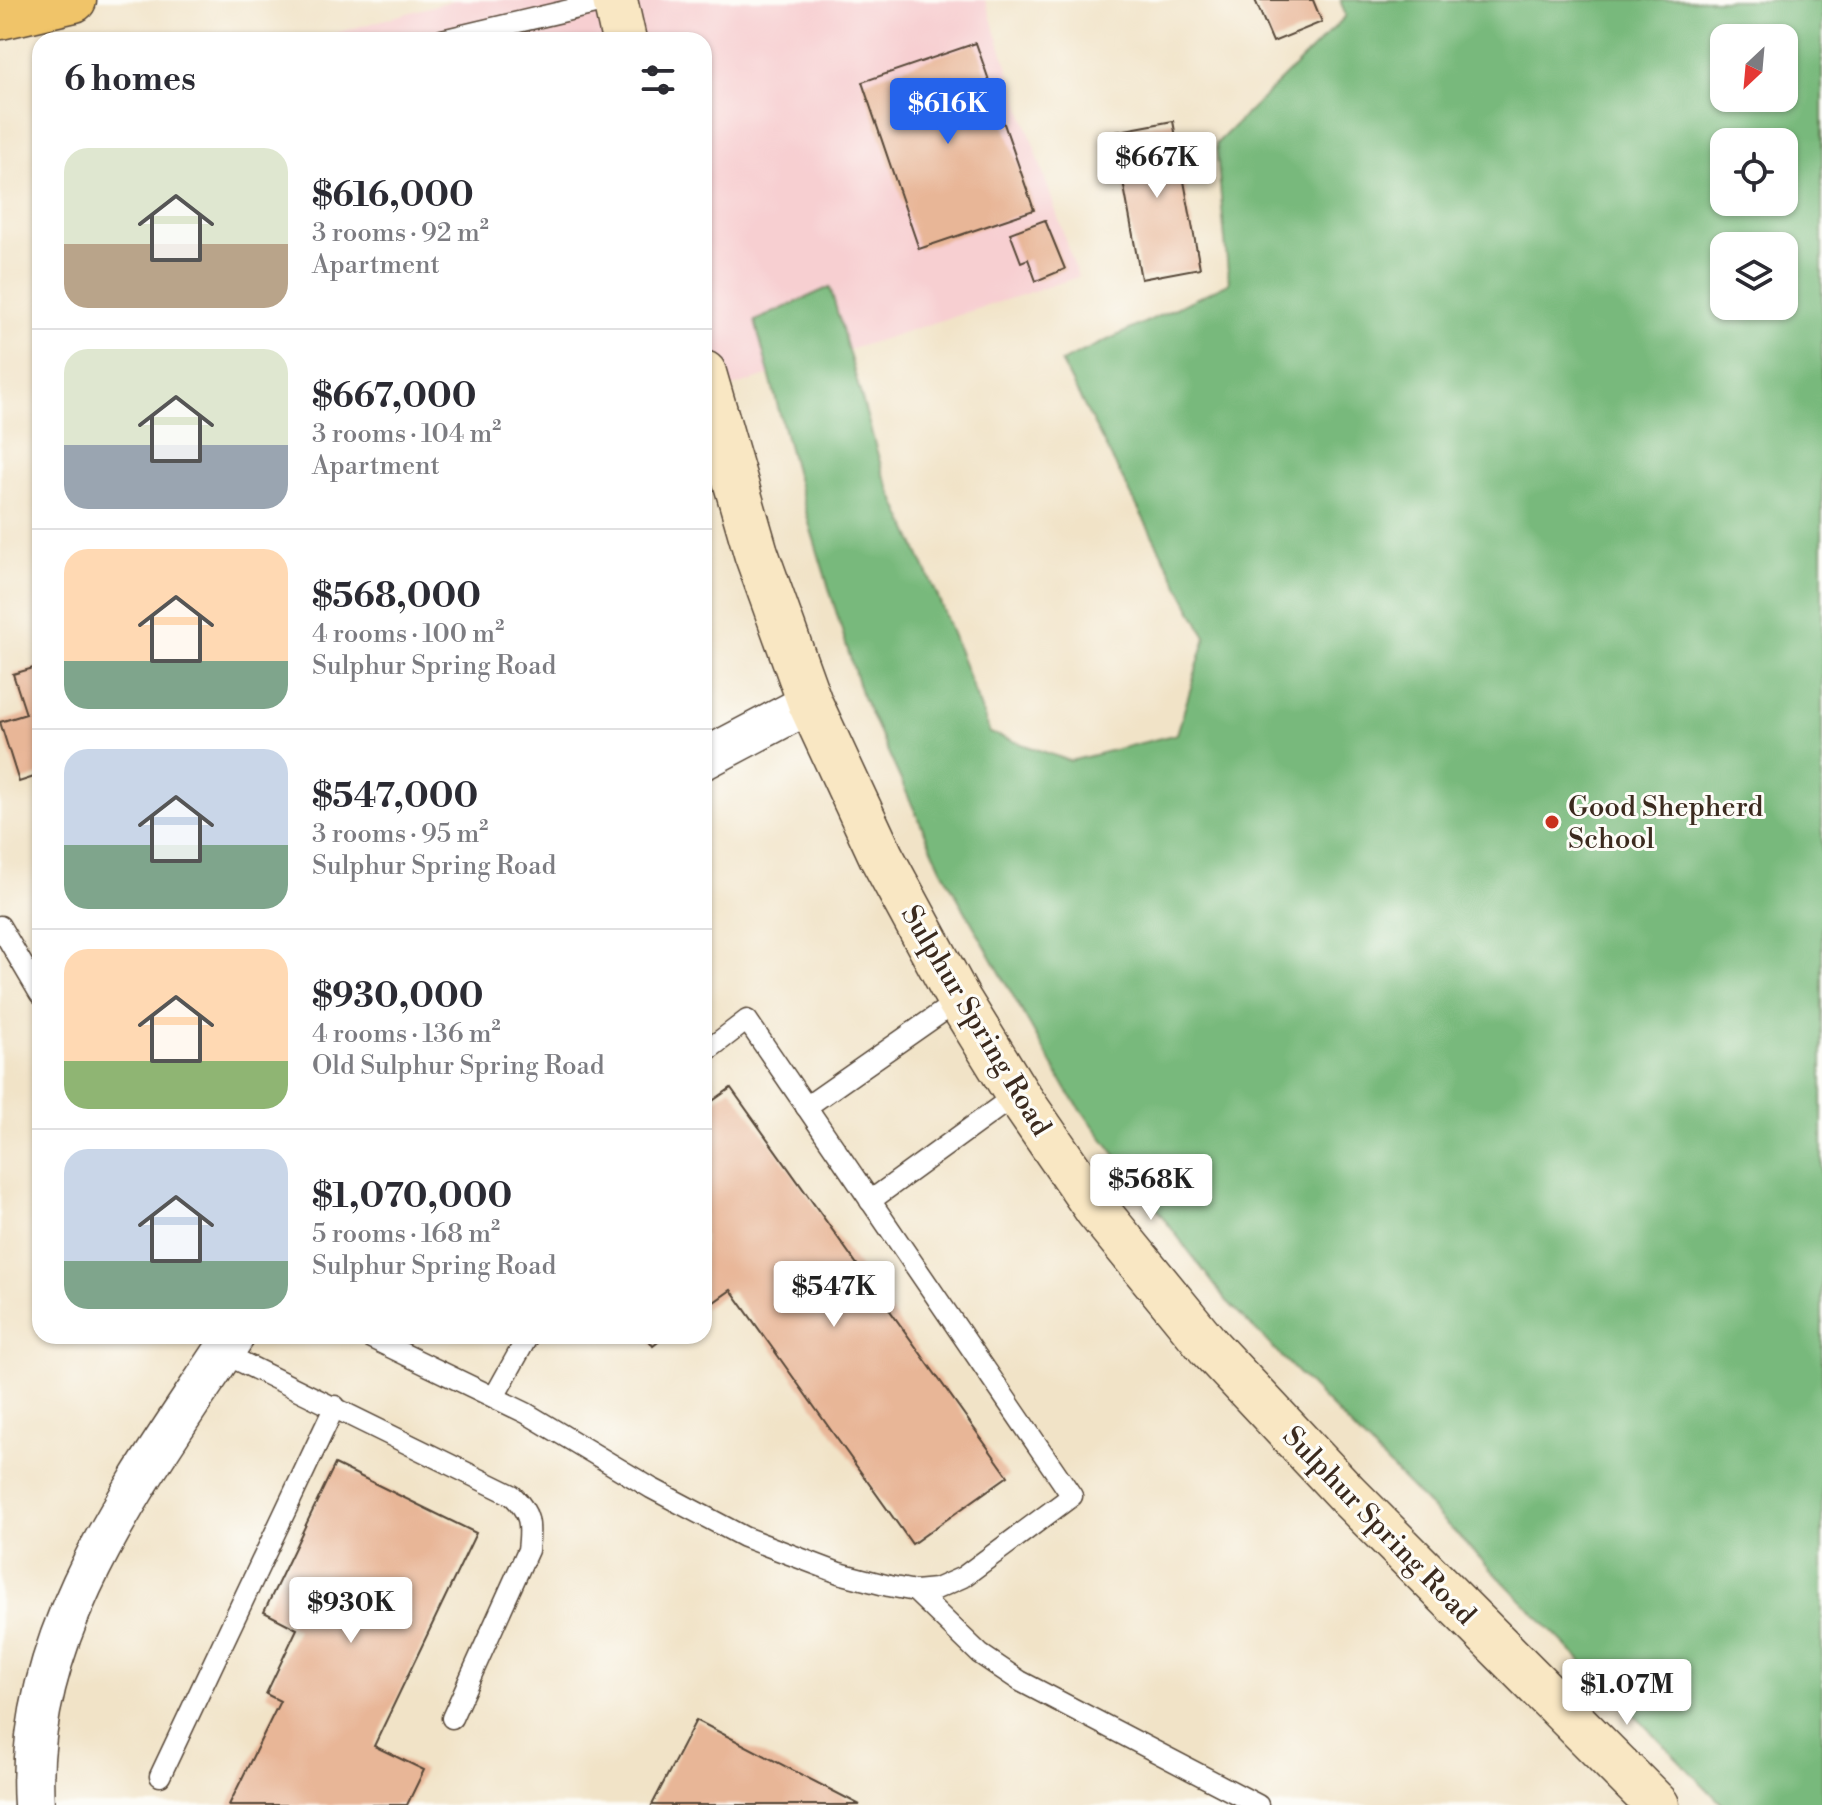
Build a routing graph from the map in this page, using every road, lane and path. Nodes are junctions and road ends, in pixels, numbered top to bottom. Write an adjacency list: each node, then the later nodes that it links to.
1 (74, 0): 3 (main road)
2 (614, 0): 4 (lane); 5 (main road)
3 (0, 17)
4 (476, 32)
5 (622, 32)
6 (712, 401): 7 (main road, Sulphur Spring Road)
7 (810, 703): 8 (street); 11 (main road, Sulphur Spring Road)
8 (712, 755)
9 (0, 926): 10 (lane)
10 (32, 980)
11 (959, 1000): 13 (main road, Sulphur Spring Road); 14 (lane)
12 (712, 1047): 14 (lane)
13 (1017, 1094): 15 (lane); 26 (main road, Sulphur Spring Road)
14 (806, 1107): 15 (lane)
15 (870, 1201): 21 (lane)
16 (384, 1344): 19 (lane)
17 (524, 1344): 19 (lane)
18 (229, 1345): 20 (lane); 24 (street)
19 (494, 1397): 21 (lane)
20 (335, 1406): 22 (lane); 23 (lane)
21 (915, 1591): 25 (lane)
22 (452, 1718)
23 (160, 1776)
24 (34, 1805)
25 (1258, 1805)
26 (1657, 1805)

